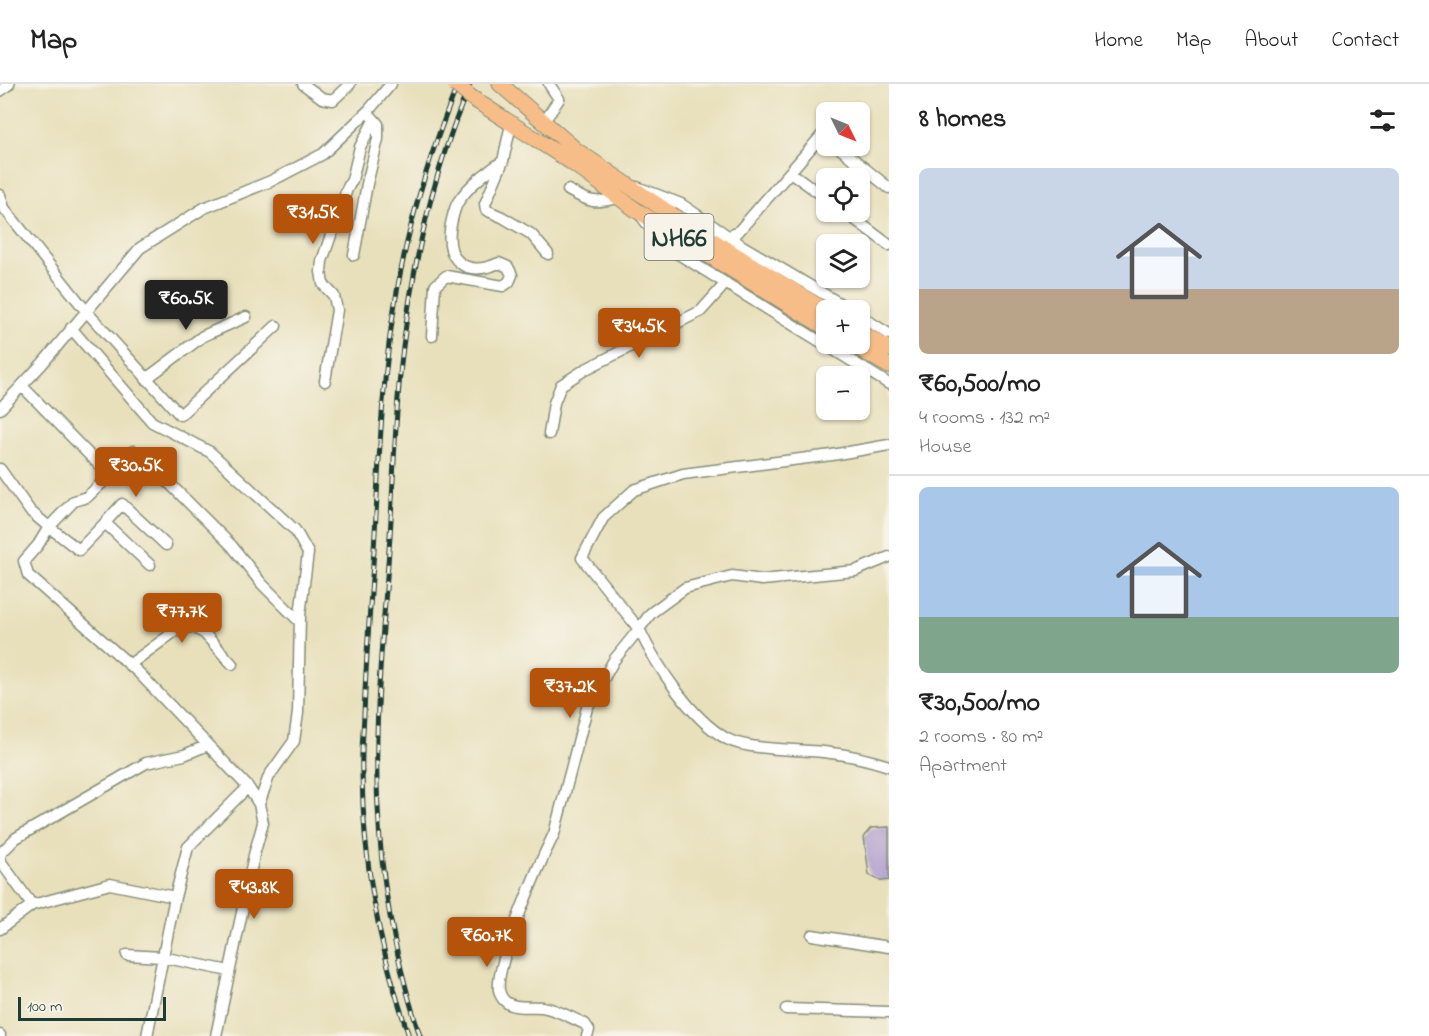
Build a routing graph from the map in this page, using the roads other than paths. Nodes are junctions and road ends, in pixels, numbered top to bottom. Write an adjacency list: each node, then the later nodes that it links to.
1 (9, 84): 8 (street)
2 (303, 84): 3 (street)
3 (350, 84)
4 (391, 84): 9 (street)
5 (455, 84): 11 (highway, NH66, bridge)
6 (500, 84): 10 (highway, NH66)
7 (549, 84): 10 (street)
8 (0, 91)
9 (371, 115): 28 (street); 32 (street); 45 (street)
10 (543, 123): 19 (highway, NH66)
11 (512, 124): 14 (street); 19 (highway, NH66)
12 (816, 142): 15 (street)
13 (849, 156): 16 (street)
14 (503, 161): 27 (street); 39 (street)
15 (790, 172): 18 (street); 23 (street)
16 (889, 188)
17 (568, 190): 19 (street)
18 (816, 191)
19 (623, 192): 21 (highway, NH66); 24 (street); 31 (highway, NH66)
20 (0, 195): 32 (street)
21 (636, 210): 29 (street); 34 (highway, NH66)
22 (858, 222): 26 (street)
23 (738, 232): 24 (street); 25 (street)
24 (727, 237): 25 (street)
25 (741, 245): 30 (street)
26 (889, 245)
27 (548, 254)
28 (354, 255)
29 (726, 283): 46 (street); 49 (street)
30 (834, 300)
31 (816, 305)
32 (86, 311): 37 (street); 44 (street)
33 (246, 317): 44 (street)
34 (816, 322)
35 (870, 322): 38 (street)
36 (276, 326): 44 (street)
37 (71, 328): 47 (street); 58 (street)
38 (889, 334)
39 (432, 336)
40 (870, 338): 41 (highway)
41 (889, 350)
42 (869, 354): 43 (highway)
43 (889, 366)
44 (146, 380)
45 (325, 381)
46 (889, 384)
47 (22, 386): 48 (street); 52 (street)
48 (0, 409)
49 (549, 434)
50 (889, 445): 59 (street)
51 (0, 469): 54 (street)
52 (107, 473): 54 (street); 58 (street)
53 (105, 523): 54 (street); 55 (street); 57 (street)
54 (49, 527): 61 (street)
55 (166, 545)
56 (889, 557): 59 (street)
57 (150, 565)
58 (300, 622): 65 (street)
59 (639, 629): 63 (street); 79 (street)
60 (232, 664): 61 (street)
61 (129, 665): 62 (street)
62 (208, 745): 64 (street); 66 (street)
63 (889, 766)
64 (248, 787): 65 (street); 67 (street)
65 (259, 804): 74 (street)
66 (0, 854): 68 (street)
67 (175, 897): 68 (street); 73 (street)
68 (32, 904): 69 (street)
69 (0, 929)
70 (812, 935): 71 (street)
71 (889, 946)
72 (127, 955): 73 (street)
73 (162, 957): 74 (street); 77 (street)
74 (229, 970): 78 (street)
75 (786, 1009): 76 (street)
76 (889, 1012)
77 (147, 1036)
78 (216, 1036)
79 (587, 1036)

